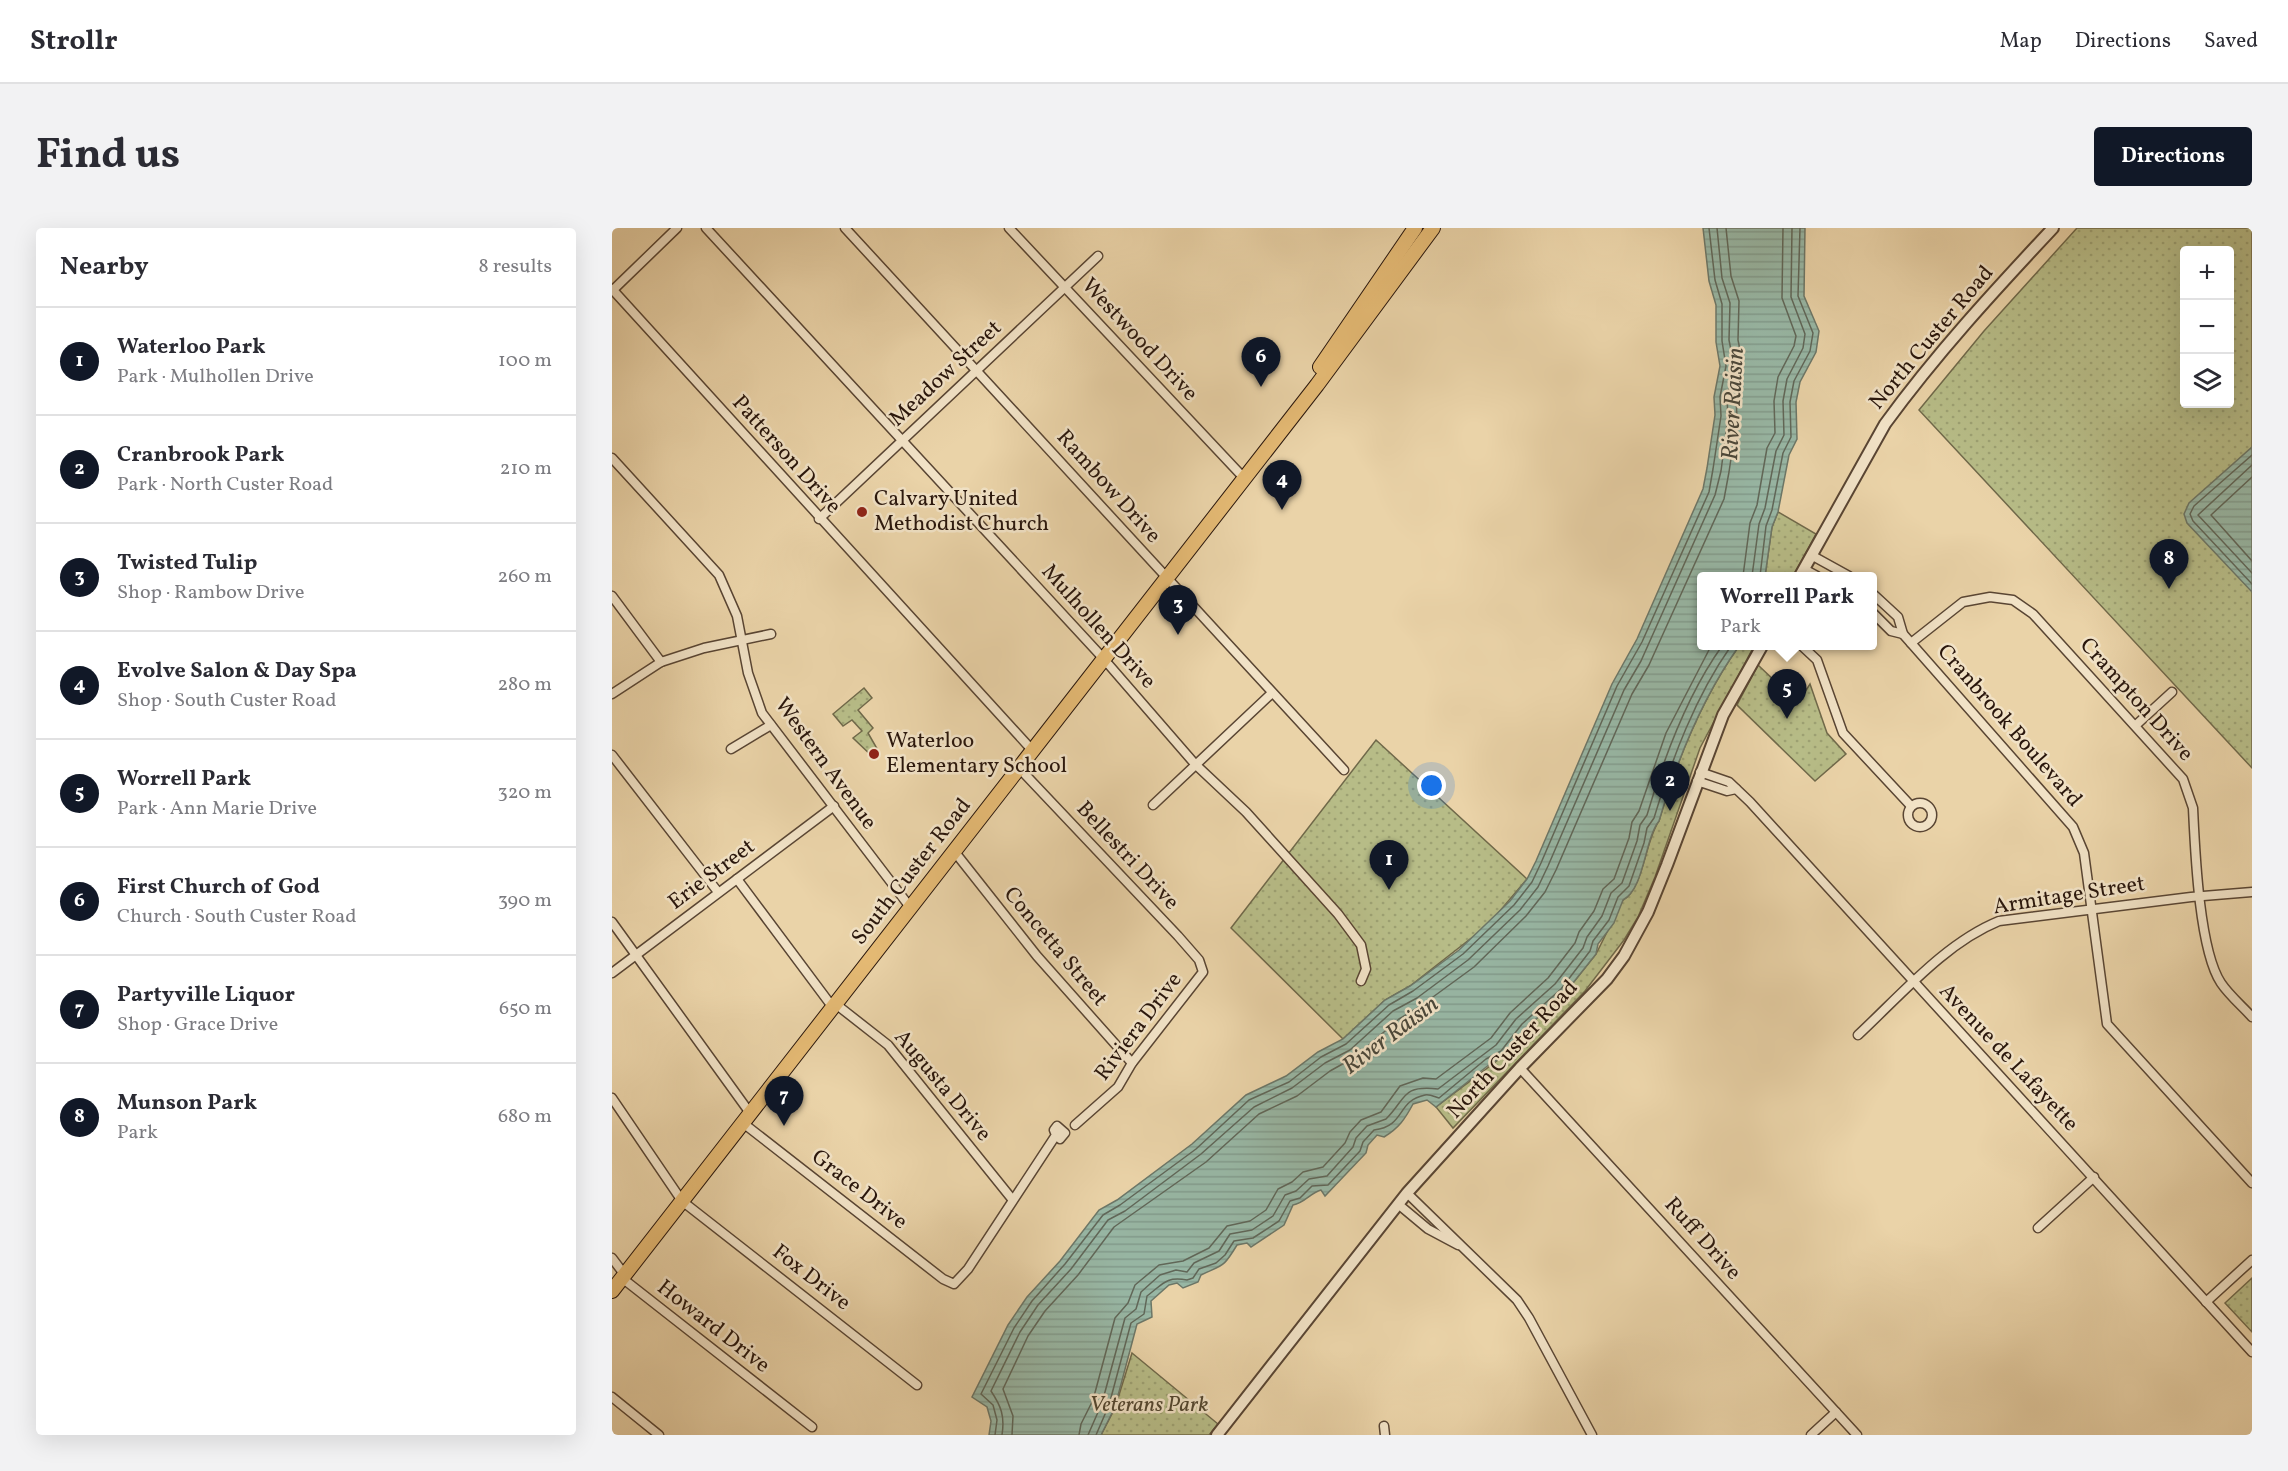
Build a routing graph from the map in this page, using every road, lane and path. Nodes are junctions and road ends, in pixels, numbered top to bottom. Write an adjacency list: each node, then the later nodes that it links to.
1 (677, 228): 10 (street)
2 (706, 228): 12 (street, Mulhollen Drive)
3 (845, 228): 11 (street, Rambow Drive)
4 (1009, 228): 9 (street, Westwood Drive)
5 (1415, 228): 14 (main road, South Custer Road)
6 (1433, 228): 14 (main road, South Custer Road)
7 (2053, 228): 16 (street, North Custer Road)
8 (1098, 256): 9 (street, Meadow Street)
9 (1065, 288): 11 (street, Meadow Street); 14 (street, Westwood Drive)
10 (613, 290): 15 (street, Patterson Drive)
11 (977, 370): 12 (street, Meadow Street); 19 (street, Rambow Drive)
12 (902, 441): 15 (street, Meadow Street); 29 (street, Mulhollen Drive)
13 (612, 458): 25 (street, Western Avenue)
14 (1243, 477): 19 (main road, South Custer Road)
15 (819, 519): 37 (street, Patterson Drive)
16 (1811, 555): 17 (street, North Custer Road); 18 (street)
17 (1802, 572)
18 (1842, 572)
19 (1166, 577): 29 (main road, South Custer Road); 32 (street, Rambow Drive)
20 (612, 596): 30 (street)
21 (1877, 598): 24 (street, Cranbrook Boulevard)
22 (1877, 617): 24 (street, Cranbrook Boulevard)
23 (771, 634): 25 (street)
24 (1903, 634): 26 (street, Cranbrook Boulevard)
25 (742, 641): 30 (street); 34 (street, Western Avenue)
26 (1911, 642): 35 (street, Crampton Drive); 52 (street, Cranbrook Boulevard)
27 (1759, 650): 42 (street, North Custer Road)
28 (1807, 650): 45 (street)
29 (1103, 658): 37 (main road, South Custer Road); 39 (street, Mulhollen Drive)
30 (661, 662): 33 (street)
31 (2172, 692): 35 (street)
32 (1272, 693): 39 (street); 41 (street, Rambow Drive)
33 (612, 694)
34 (771, 725): 36 (street); 44 (street, Western Avenue)
35 (2136, 725): 50 (street, Crampton Drive)
36 (731, 749)
37 (1032, 750): 40 (main road, South Custer Road)
38 (612, 755): 48 (street)
39 (1195, 764): 43 (street); 57 (street, Mulhollen Drive)
40 (1019, 768): 46 (main road, South Custer Road); 55 (street, Bellestri Drive)
41 (1344, 770)
42 (1699, 776): 58 (street, Avenue de Lafayette); 63 (street, North Custer Road)
43 (1153, 805)
44 (834, 806): 47 (street, Erie Street); 51 (street, Western Avenue)
45 (1911, 806)
46 (954, 851): 51 (main road, South Custer Road); 62 (street, Concetta Street)
47 (737, 879): 48 (street, Erie Street); 59 (street, Augusta Drive)
48 (718, 892): 54 (street, Erie Street)
49 (2252, 892): 50 (street, Armitage Street)
50 (2200, 896): 52 (street, Armitage Street); 60 (street, Crampton Drive)
51 (910, 907): 59 (main road, South Custer Road)
52 (2090, 909): 58 (street, Armitage Street); 69 (street, Cranbrook Boulevard)
53 (612, 922): 54 (street, Grace Drive)
54 (636, 955): 56 (street, Erie Street); 65 (street, Grace Drive)
55 (1203, 972): 62 (street, Riviera Drive)
56 (612, 973)
57 (1361, 981)
58 (1915, 983): 61 (street, Armitage Street); 68 (street, Avenue de Lafayette)
59 (835, 1007): 65 (main road, South Custer Road); 71 (street, Augusta Drive)
60 (2252, 1017)
61 (1858, 1035)
62 (1132, 1063): 66 (street, Riviera Drive)
63 (1520, 1068): 70 (street, North Custer Road); 84 (street, Ruff Drive)
64 (612, 1098): 72 (street, Fox Drive)
65 (746, 1118): 71 (street, Grace Drive); 72 (main road, South Custer Road)
66 (1075, 1125)
67 (1056, 1135): 71 (street)
68 (2094, 1177): 74 (street); 80 (street, Avenue de Lafayette)
69 (2252, 1183)
70 (1407, 1193): 73 (street, North Custer Road); 75 (street)
71 (1012, 1199)
72 (682, 1201): 78 (main road, South Custer Road); 82 (street, Fox Drive)
73 (1398, 1204): 75 (street); 87 (street, North Custer Road)
74 (2038, 1228)
75 (1458, 1245): 88 (street)
76 (612, 1258): 78 (street, Howard Drive)
77 (2252, 1260): 80 (street)
78 (623, 1276): 79 (main road, South Custer Road); 85 (street, Howard Drive)
79 (612, 1291)
80 (2206, 1302): 81 (street, Avenue de Lafayette)
81 (2252, 1352)
82 (917, 1385)
83 (612, 1397): 86 (street)
84 (1836, 1412): 89 (street); 90 (street, Ruff Drive)
85 (812, 1427)
86 (659, 1435)
87 (1217, 1435)
88 (1592, 1435)
89 (1811, 1435)
90 (1857, 1435)

